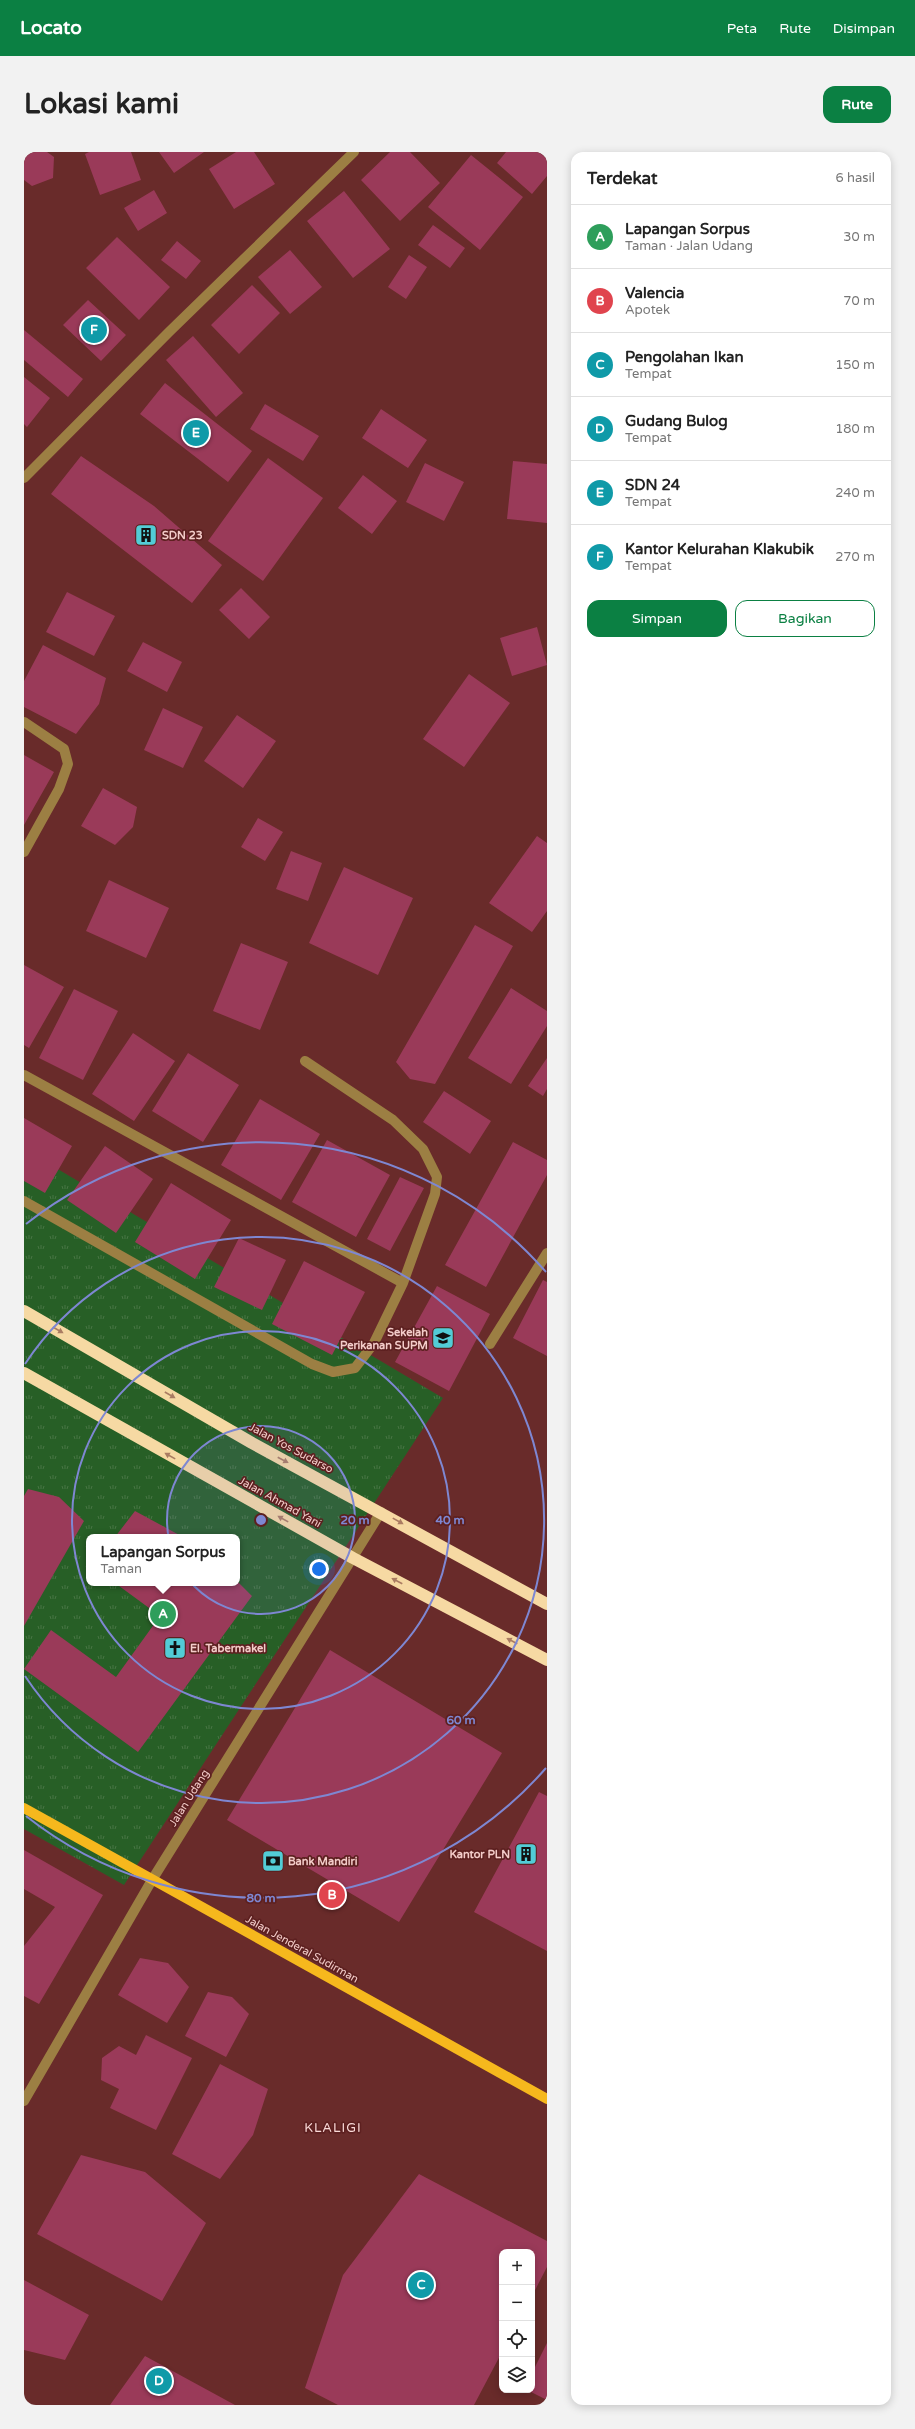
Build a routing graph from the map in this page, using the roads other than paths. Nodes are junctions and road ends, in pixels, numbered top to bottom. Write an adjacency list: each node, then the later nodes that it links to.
1 (354, 152): 2 (street)
2 (24, 478)
3 (24, 722): 4 (street)
4 (24, 852)
5 (305, 1061): 9 (street)
6 (24, 1075): 9 (street)
7 (24, 1201): 9 (street)
8 (547, 1253): 11 (street)
9 (403, 1283)
10 (24, 1311): 13 (highway, Jalan Yos Sudarso, one-way to 13)
11 (490, 1344)
12 (24, 1373): 14 (highway, Jalan Ahmad Yani, one-way to 12)
13 (381, 1512): 14 (street, Jalan Udang); 15 (highway, Jalan Yos Sudarso, one-way to 15)
14 (353, 1558): 16 (highway, Jalan Ahmad Yani, one-way to 14); 18 (street, Jalan Udang)
15 (547, 1604)
16 (547, 1660)
17 (24, 1808): 18 (main road, Jalan Jenderal Sudirman)
18 (152, 1880): 19 (main road, Jalan Jenderal Sudirman); 20 (street, Jalan Udang)
19 (547, 2099)
20 (24, 2101)

